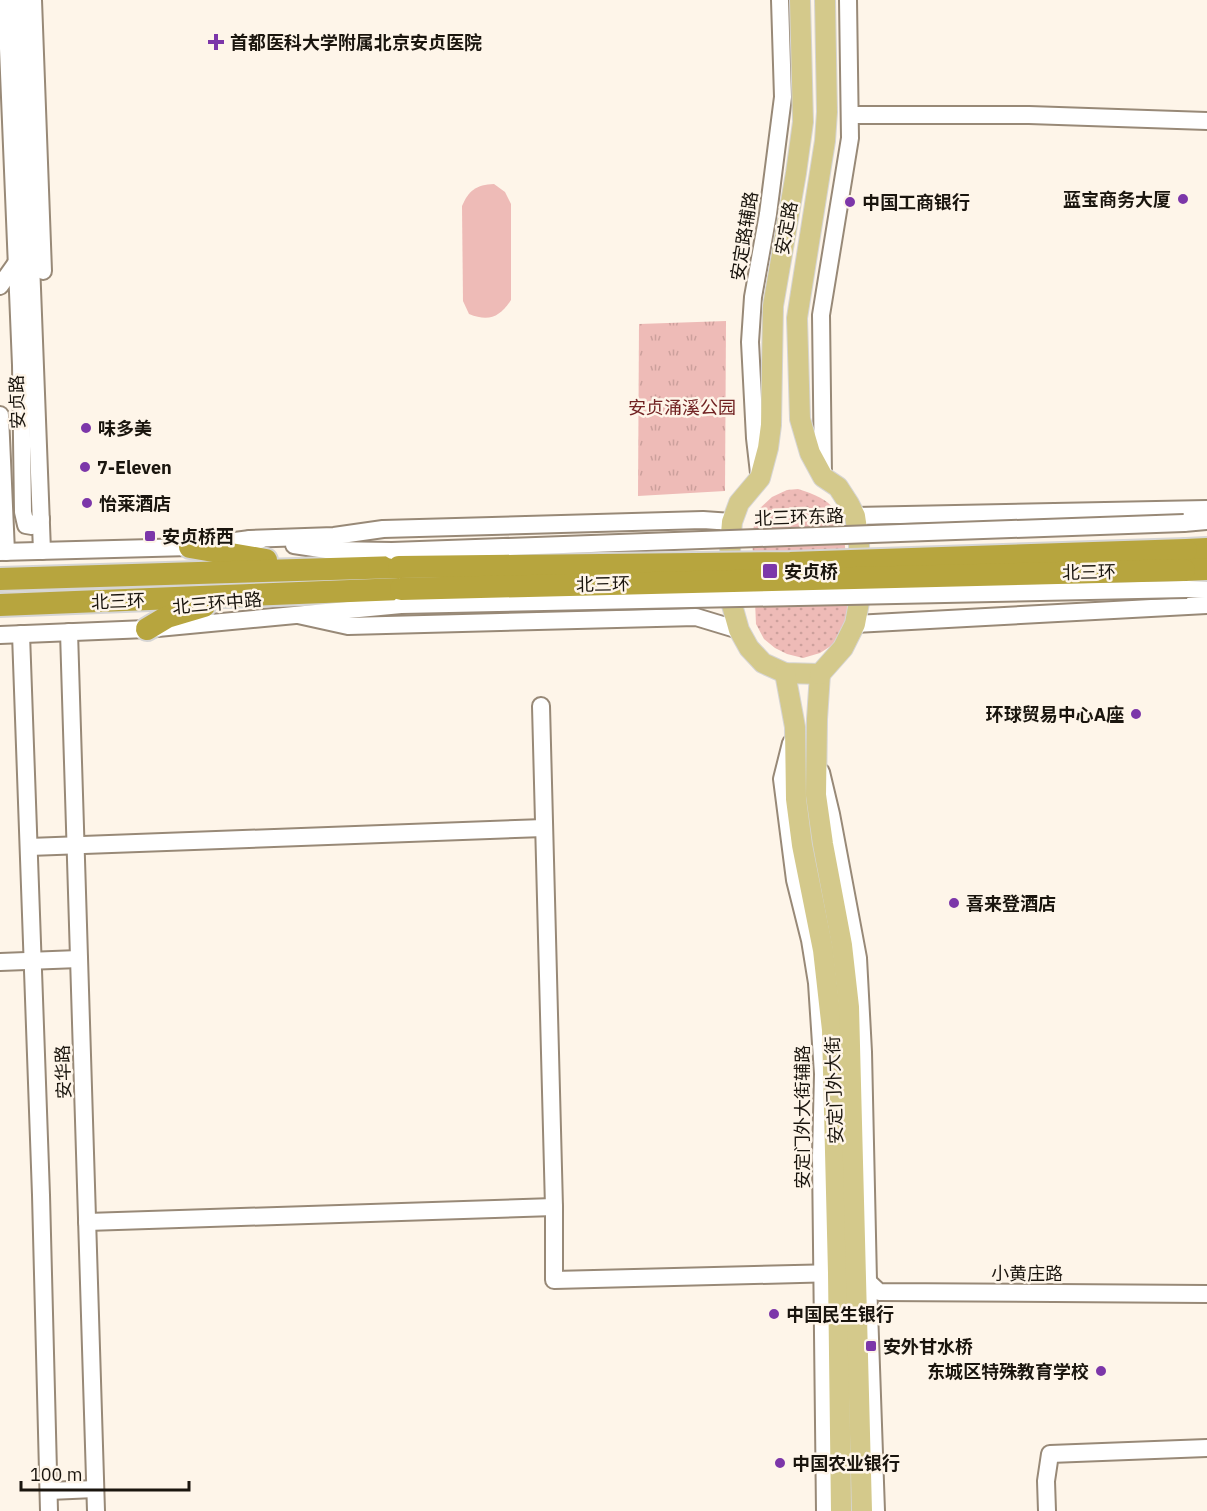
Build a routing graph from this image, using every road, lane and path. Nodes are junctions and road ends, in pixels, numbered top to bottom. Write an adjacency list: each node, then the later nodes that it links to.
1 (6, 0): 11 (street, 安贞路)
2 (21, 0): 10 (street, 安贞路)
3 (33, 0): 10 (street, 安贞路)
4 (780, 0): 16 (street, 安定路辅路)
5 (800, 0): 16 (main road, 安定路)
6 (825, 0): 15 (main road, 安定路)
7 (848, 0): 8 (street)
8 (850, 115): 9 (street); 15 (street)
9 (1207, 122)
10 (36, 252): 20 (street, 安贞路); 25 (street, 安贞路)
11 (16, 262): 12 (street); 17 (street, 安贞路)
12 (0, 286)
13 (0, 415): 14 (street, 安贞路)
14 (2, 462): 17 (street); 26 (street, 安贞路)
15 (823, 477): 19 (main road, 安定路)
16 (760, 478): 22 (main road)
17 (23, 505): 20 (street)
18 (1207, 509): 19 (street)
19 (855, 516): 37 (main road)
20 (41, 519): 25 (street, 安贞路)
21 (1207, 520): 30 (street, 北三环东路, bridge)
22 (732, 522): 23 (street); 39 (main road)
23 (250, 539): 24 (street); 30 (street)
24 (190, 547): 25 (street); 28 (highway)
25 (48, 551): 26 (street)
26 (3, 552)
27 (1191, 564): 29 (highway, 北三环); 30 (street, bridge); 30 (highway, 北三环, bridge); 32 (street)
28 (286, 569): 30 (highway, 北三环); 31 (highway, 北三环)
29 (1207, 569)
30 (398, 578): 33 (highway, 北三环); 36 (street, 北三环中路)
31 (0, 579)
32 (1207, 590)
33 (239, 597): 34 (highway, 北三环); 38 (highway)
34 (0, 605)
35 (1207, 605): 37 (street)
36 (298, 615): 38 (street, 北三环中路); 39 (street)
37 (855, 624): 44 (main road)
38 (147, 629): 40 (street, 北三环中路)
39 (739, 630): 43 (main road)
40 (69, 632): 41 (street, 北三环中路); 47 (street, 安华路)
41 (21, 634): 42 (street, 北三环中路); 48 (street, 安华路)
42 (0, 635)
43 (785, 673): 44 (main road); 54 (main road, 安定门外大街)
44 (820, 674): 54 (main road, 安定门外大街)
45 (541, 706): 46 (street)
46 (544, 828): 47 (street); 52 (street)
47 (76, 846): 48 (street); 49 (street, 安华路)
48 (29, 847): 50 (street, 安华路)
49 (79, 959): 50 (street); 53 (street, 安华路)
50 (33, 960): 51 (street); 58 (street, 安华路)
51 (0, 962)
52 (554, 1207): 53 (street); 54 (street)
53 (87, 1222): 57 (street, 安华路)
54 (846, 1274): 55 (street, 小黄庄路); 61 (street); 62 (main road, 安定门外大街); 63 (main road, 安定门外大街); 64 (street)
55 (1207, 1294)
56 (1207, 1448): 65 (street)
57 (95, 1489): 58 (street); 60 (street, 安华路)
58 (50, 1491): 59 (street, 安华路)
59 (49, 1511)
60 (96, 1511)
61 (825, 1511)
62 (841, 1511)
63 (862, 1511)
64 (876, 1511)
65 (1047, 1511)

